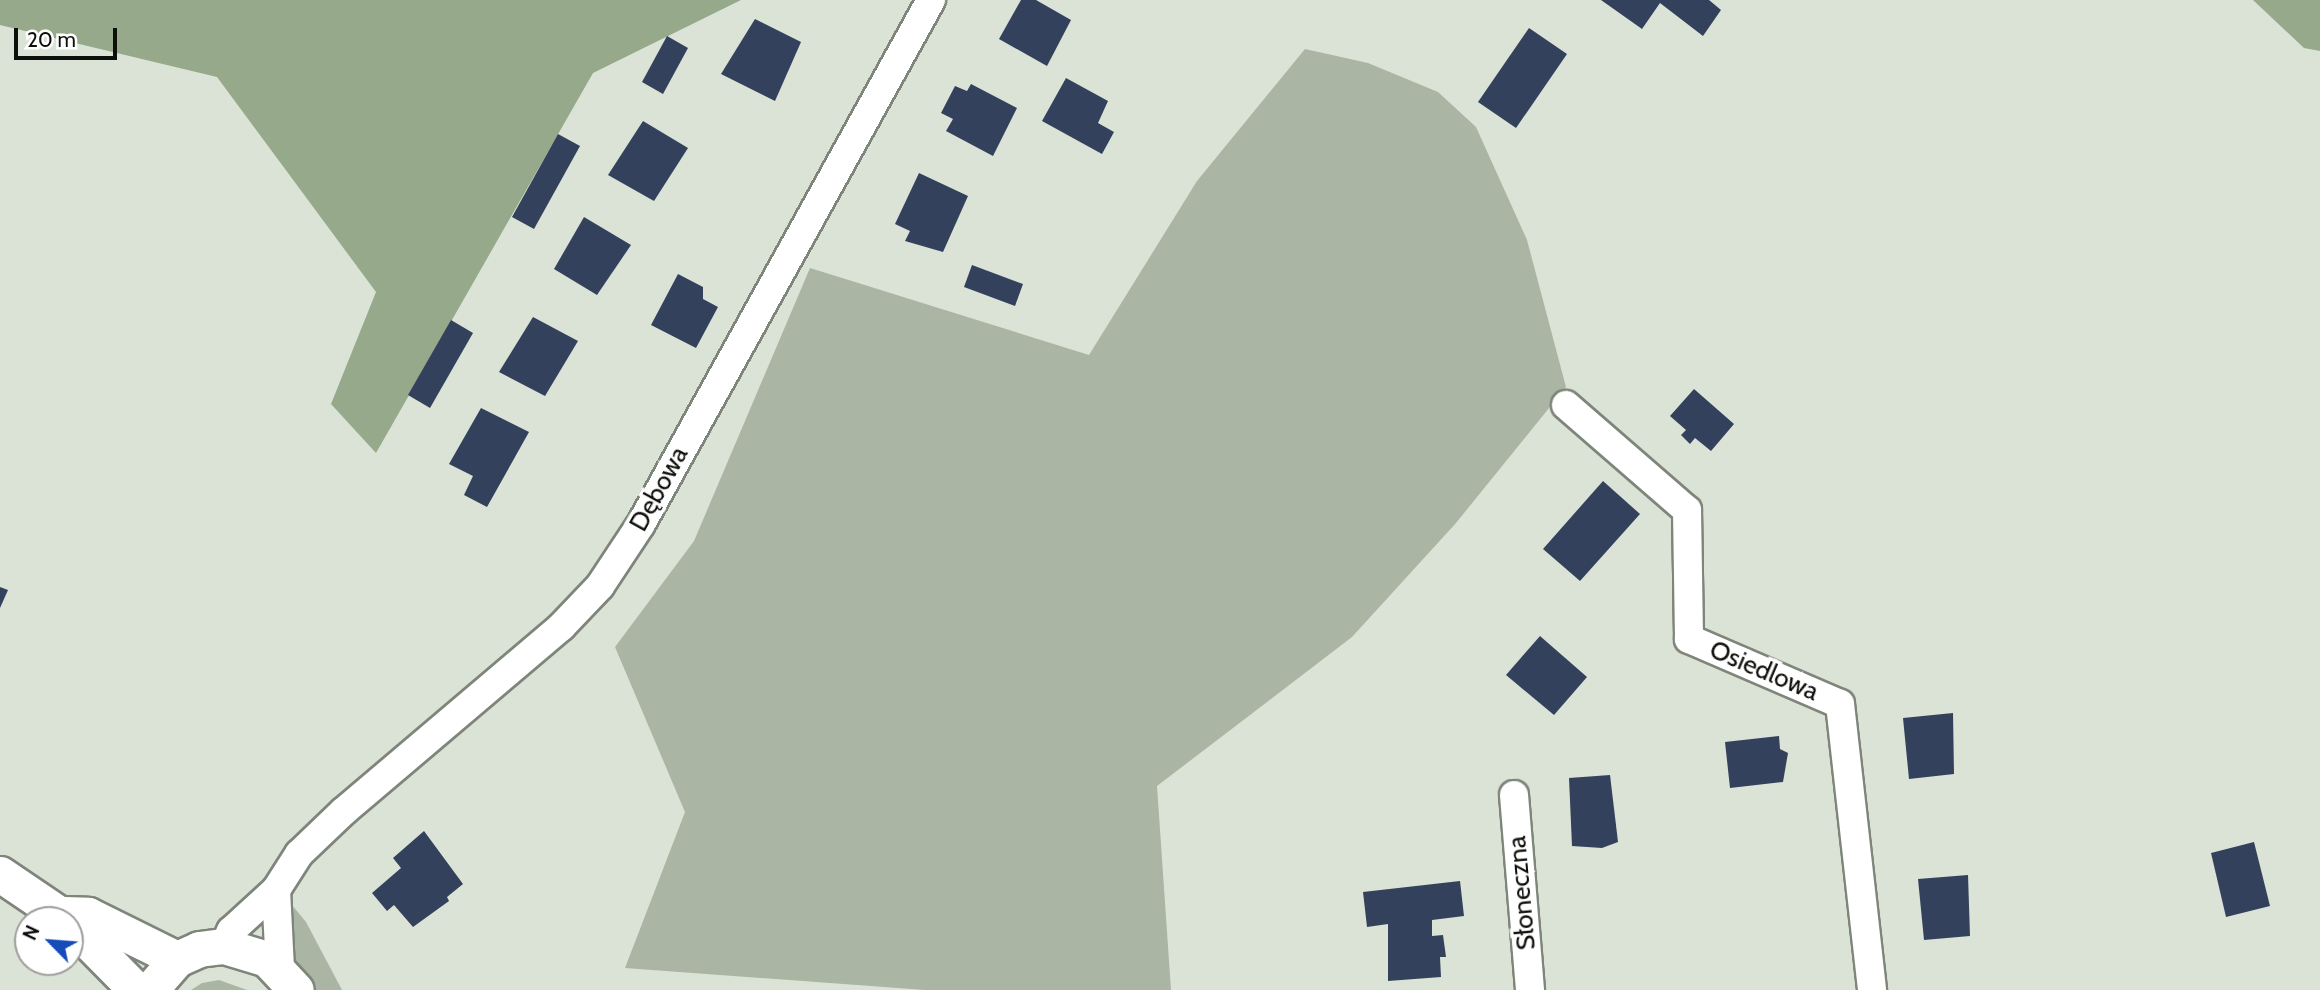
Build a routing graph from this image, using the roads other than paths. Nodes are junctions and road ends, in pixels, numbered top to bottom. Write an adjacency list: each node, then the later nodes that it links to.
1 (931, 0): 5 (street, Dębowa)
2 (1566, 405): 15 (street, Osiedlowa)
3 (1514, 795): 14 (street, Słoneczna)
4 (0, 874): 6 (street)
5 (276, 890): 9 (street, Dębowa); 11 (street)
6 (48, 906)
7 (84, 916): 10 (street)
8 (84, 936): 12 (street)
9 (224, 946): 10 (street); 11 (street)
10 (177, 959): 13 (street)
11 (288, 980)
12 (136, 990)
13 (150, 990)
14 (1530, 990)
15 (1872, 990)

